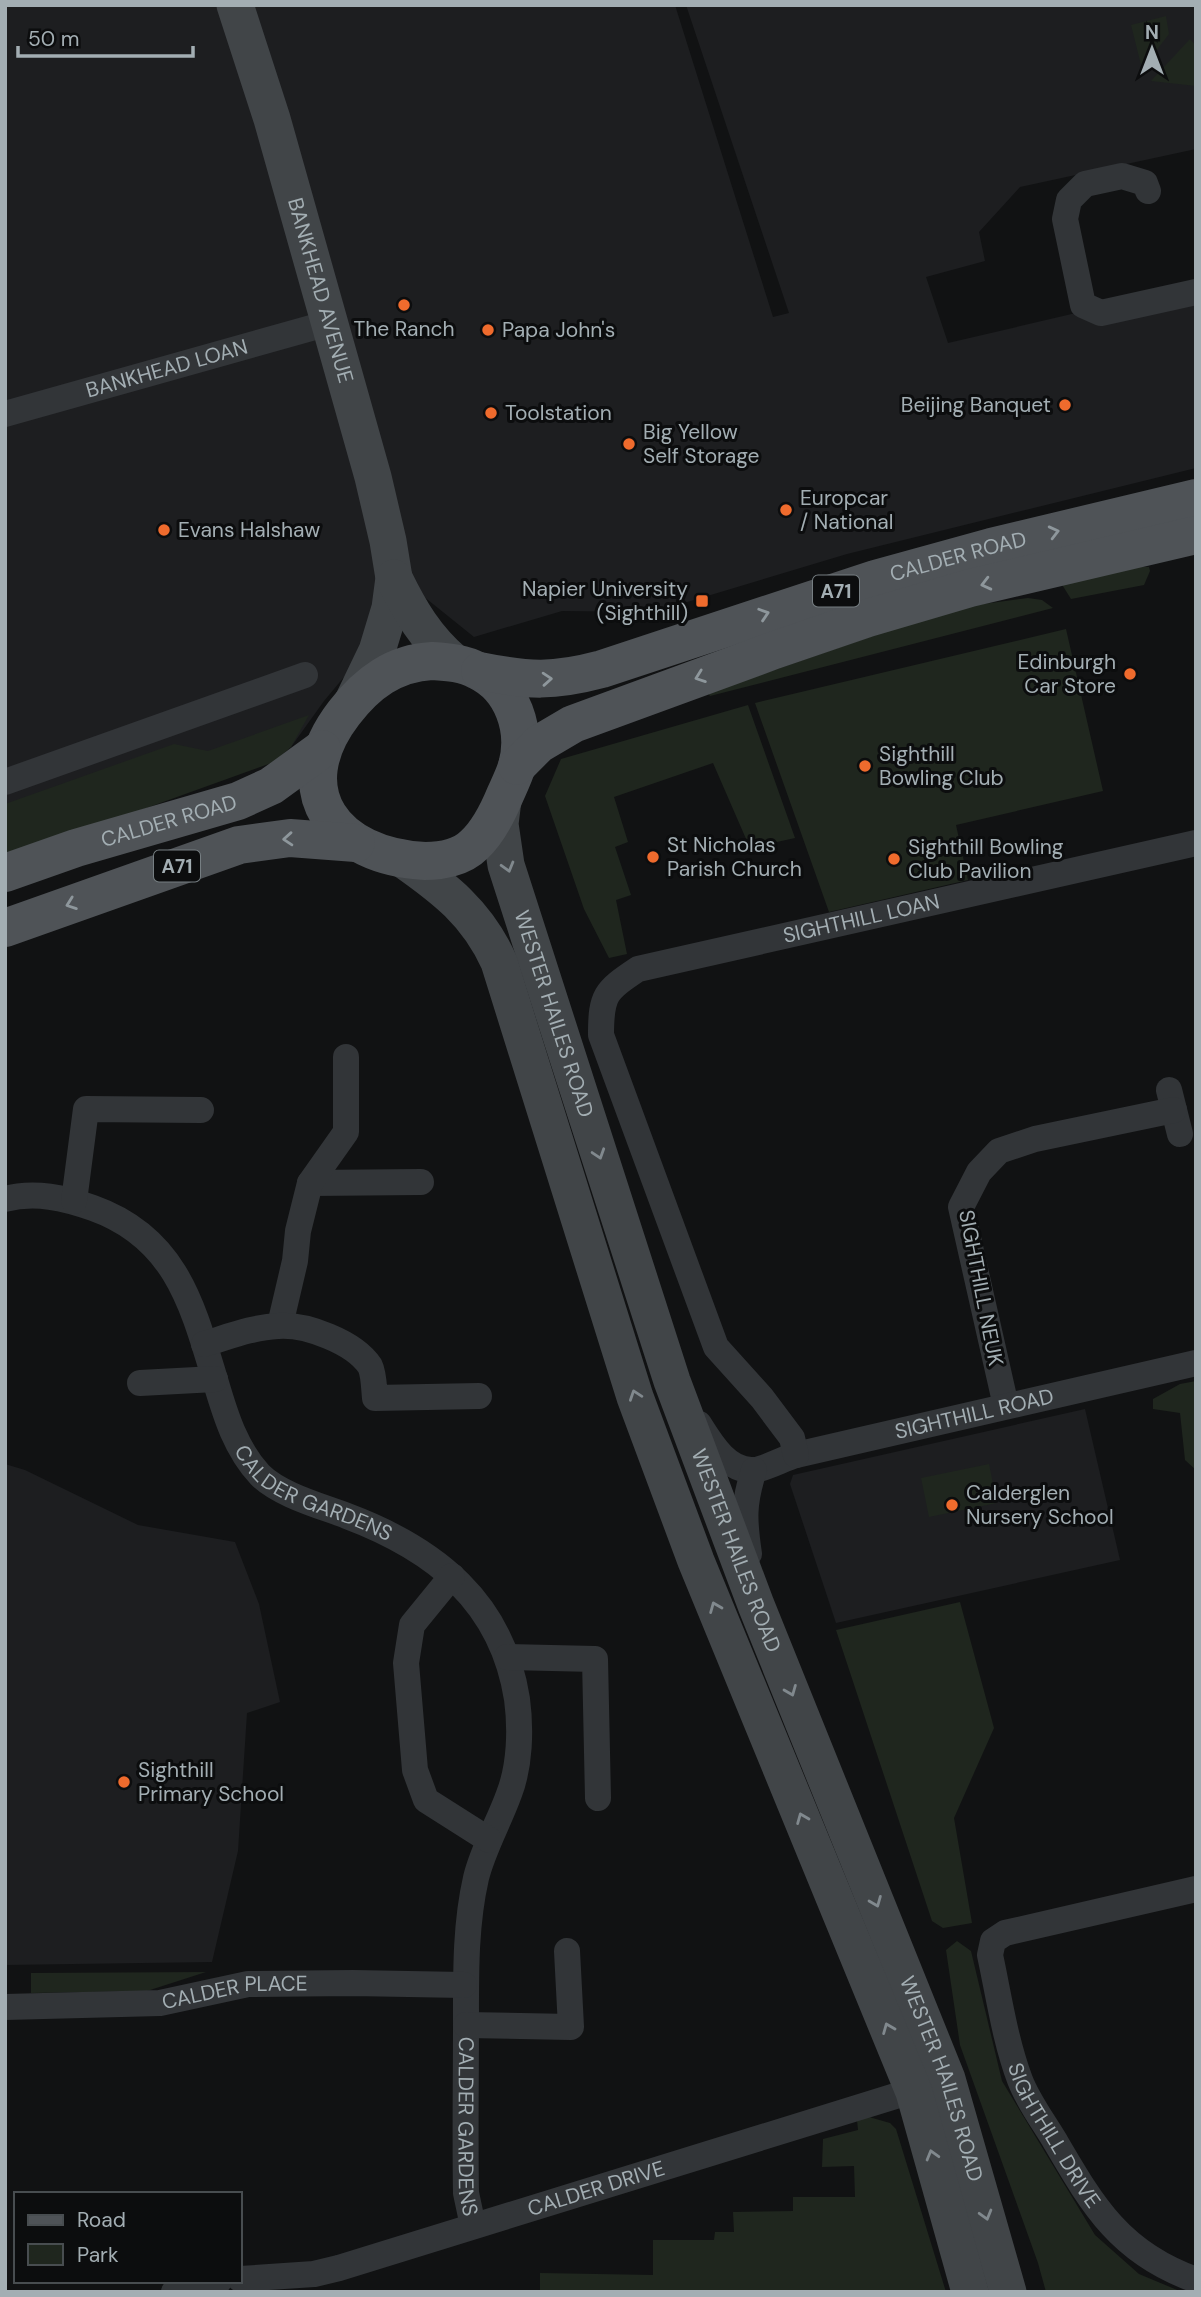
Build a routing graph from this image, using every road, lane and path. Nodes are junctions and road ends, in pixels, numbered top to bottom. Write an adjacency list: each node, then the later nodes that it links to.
1 (235, 5): 4 (main road, BANKHEAD AVENUE)
2 (1148, 191): 3 (street)
3 (1196, 292)
4 (329, 323): 5 (street, BANKHEAD LOAN); 8 (main road, BANKHEAD AVENUE)
5 (5, 414)
6 (1196, 498): 9 (main road, CALDER ROAD / A71, one-way to 6)
7 (1196, 535): 13 (main road, CALDER ROAD / A71, one-way to 13)
8 (394, 578): 9 (main road, BANKHEAD AVENUE); 11 (main road, BANKHEAD AVENUE)
9 (467, 667): 11 (main road, A71); 13 (main road, A71)
10 (305, 676): 14 (street)
11 (352, 703): 12 (main road, A71)
12 (322, 749): 16 (main road, A71); 19 (main road, CALDER ROAD / A71)
13 (517, 766): 15 (main road, A71)
14 (5, 782)
15 (503, 800): 18 (main road, A71); 33 (main road, WESTER HAILES ROAD, one-way to 33)
16 (356, 843): 18 (main road, A71); 20 (main road, A71, one-way to 20)
17 (1196, 843): 21 (street, SIGHTHILL LOAN)
18 (401, 858): 50 (main road, WESTER HAILES ROAD, one-way to 18)
19 (5, 873)
20 (5, 928)
21 (612, 986): 37 (street, WESTER HAILES ROAD)
22 (346, 1057): 26 (street)
23 (201, 1110): 28 (street)
24 (1174, 1111): 36 (street, SIGHTHILL NEUK)
25 (421, 1182): 26 (street)
26 (310, 1183): 29 (street)
27 (5, 1199): 28 (street, CALDER GARDENS)
28 (74, 1201): 30 (street, CALDER GARDENS)
29 (280, 1325): 30 (street); 35 (street)
30 (204, 1344): 32 (street, CALDER GARDENS)
31 (1196, 1363): 36 (street, SIGHTHILL ROAD)
32 (215, 1379): 34 (street); 39 (street, CALDER GARDENS)
33 (672, 1381): 38 (street); 40 (main road, WESTER HAILES ROAD)
34 (141, 1383)
35 (479, 1396)
36 (1006, 1406): 37 (street, SIGHTHILL ROAD)
37 (796, 1455): 38 (street, SIGHTHILL ROAD)
38 (754, 1470): 40 (street)
39 (452, 1576): 41 (street, CALDER GARDENS); 43 (street)
40 (756, 1605): 49 (main road, WESTER HAILES ROAD, one-way to 49)
41 (507, 1657): 42 (street); 43 (street, CALDER GARDENS)
42 (598, 1798)
43 (489, 1840): 46 (street, CALDER GARDENS)
44 (1196, 1889): 53 (street, SIGHTHILL DRIVE)
45 (567, 1951): 48 (street, CALDER GARDENS)
46 (464, 1985): 47 (street, CALDER PLACE); 48 (street, CALDER GARDENS)
47 (5, 2007)
48 (466, 2025): 51 (street, CALDER GARDENS)
49 (947, 2079): 50 (street, CALDER DRIVE); 57 (main road, WESTER HAILES ROAD, one-way to 57)
50 (914, 2092): 51 (street, CALDER DRIVE); 56 (main road, WESTER HAILES ROAD, one-way to 50)
51 (473, 2226): 52 (street, CALDER DRIVE)
52 (242, 2279)
53 (1196, 2280)
54 (211, 2283): 55 (street)
55 (174, 2292)
56 (971, 2292)
57 (1008, 2292)

